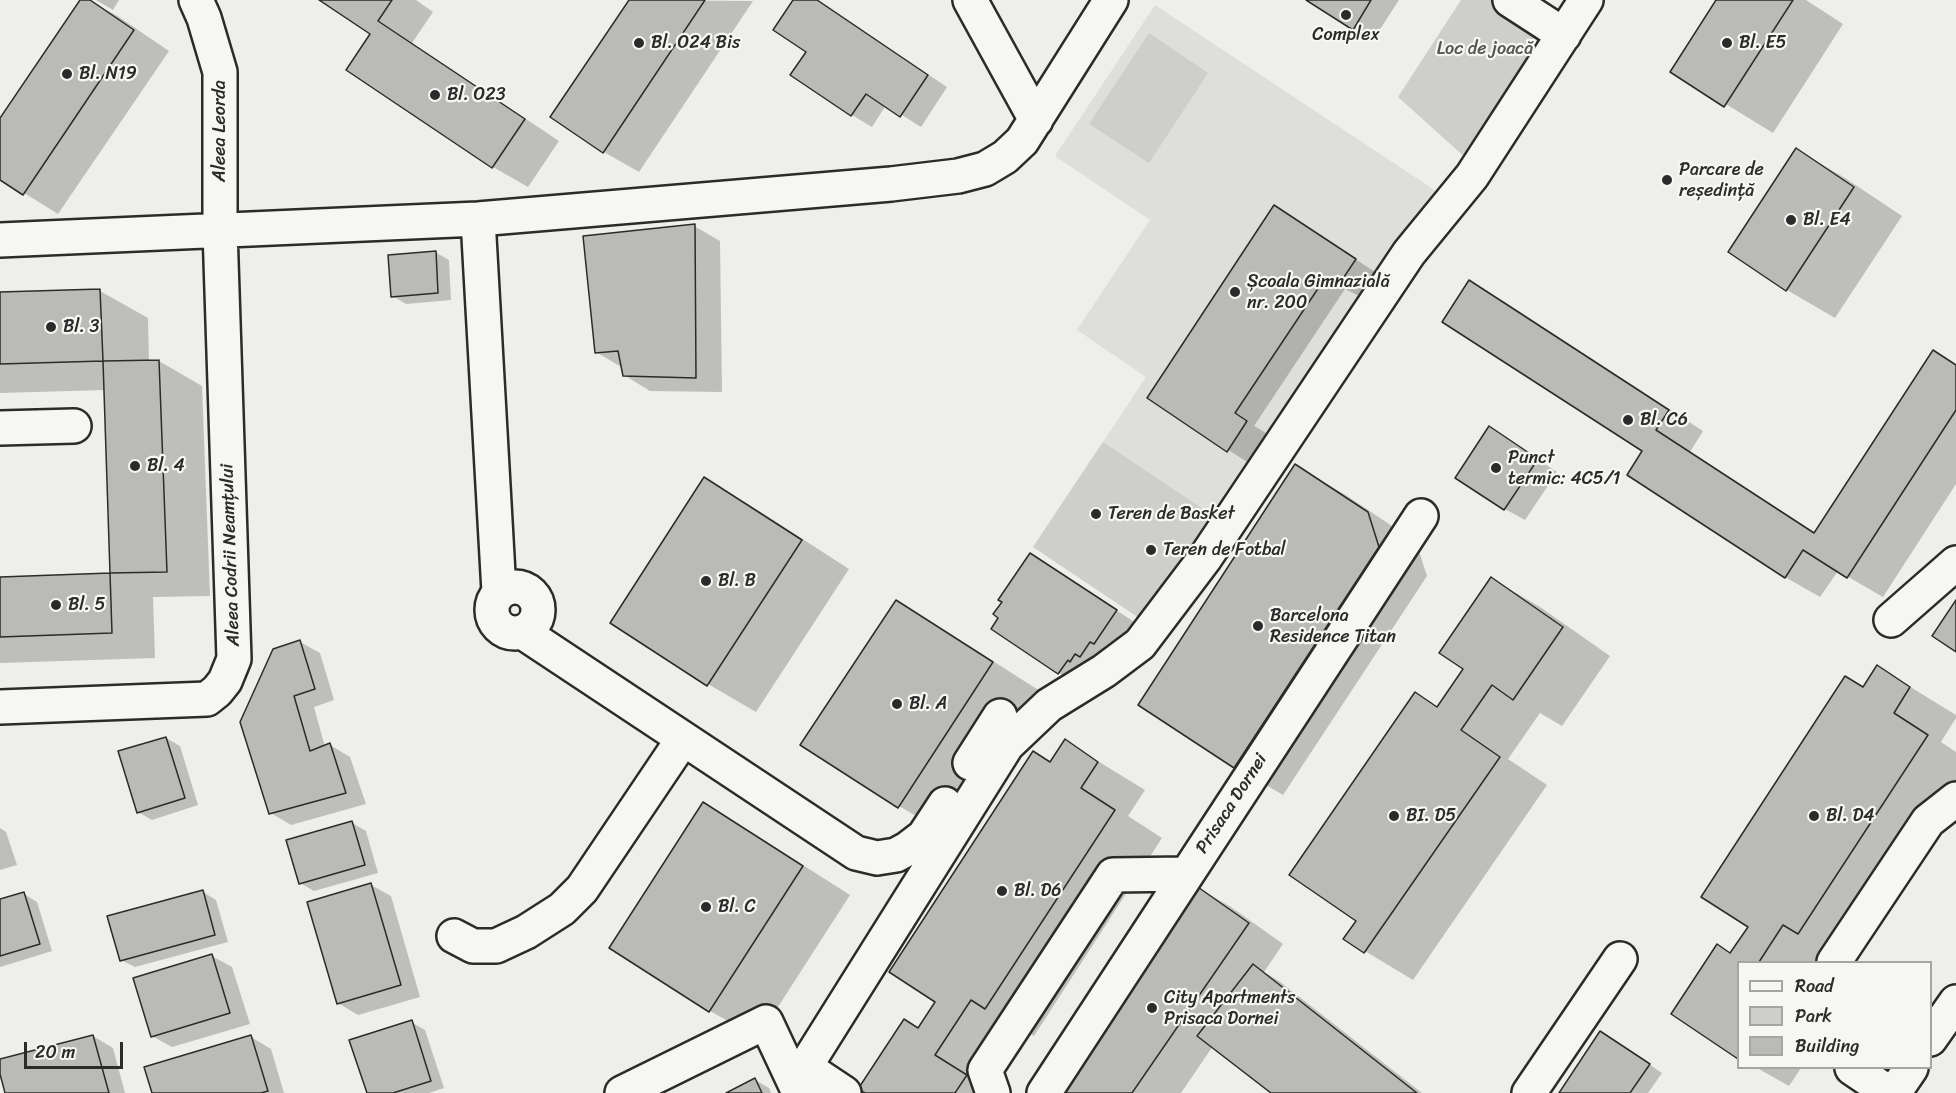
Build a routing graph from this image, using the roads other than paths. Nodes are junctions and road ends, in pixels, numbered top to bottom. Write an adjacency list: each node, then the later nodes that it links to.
1 (196, 0): 9 (street, Aleea Leorda)
2 (970, 0): 7 (street)
3 (1111, 0): 7 (street)
4 (1510, 0): 6 (street)
5 (1586, 0): 6 (street)
6 (1564, 35): 30 (street)
7 (1036, 120): 8 (street)
8 (478, 219): 9 (street); 18 (street)
9 (220, 230): 10 (street); 16 (street, Aleea Codrii Neamțului)
10 (0, 240)
11 (74, 426): 12 (street)
12 (0, 428)
13 (1421, 516): 20 (street, Prisaca Dornei)
14 (1956, 563): 15 (street)
15 (1891, 620)
16 (0, 706)
17 (1000, 716): 18 (street)
18 (683, 739): 21 (street)
19 (1956, 799): 23 (street)
20 (1186, 874): 31 (street); 32 (street, Prisaca Dornei)
21 (454, 936)
22 (1620, 959): 33 (street)
23 (1835, 961)
24 (1956, 1002): 25 (street)
25 (1932, 1036)
26 (1853, 1069): 34 (street)
27 (1910, 1069): 35 (street)
28 (622, 1093): 29 (street)
29 (806, 1093)
30 (844, 1093)
31 (993, 1093)
32 (1044, 1093)
33 (1529, 1093)
34 (1889, 1093)
35 (1894, 1093)

